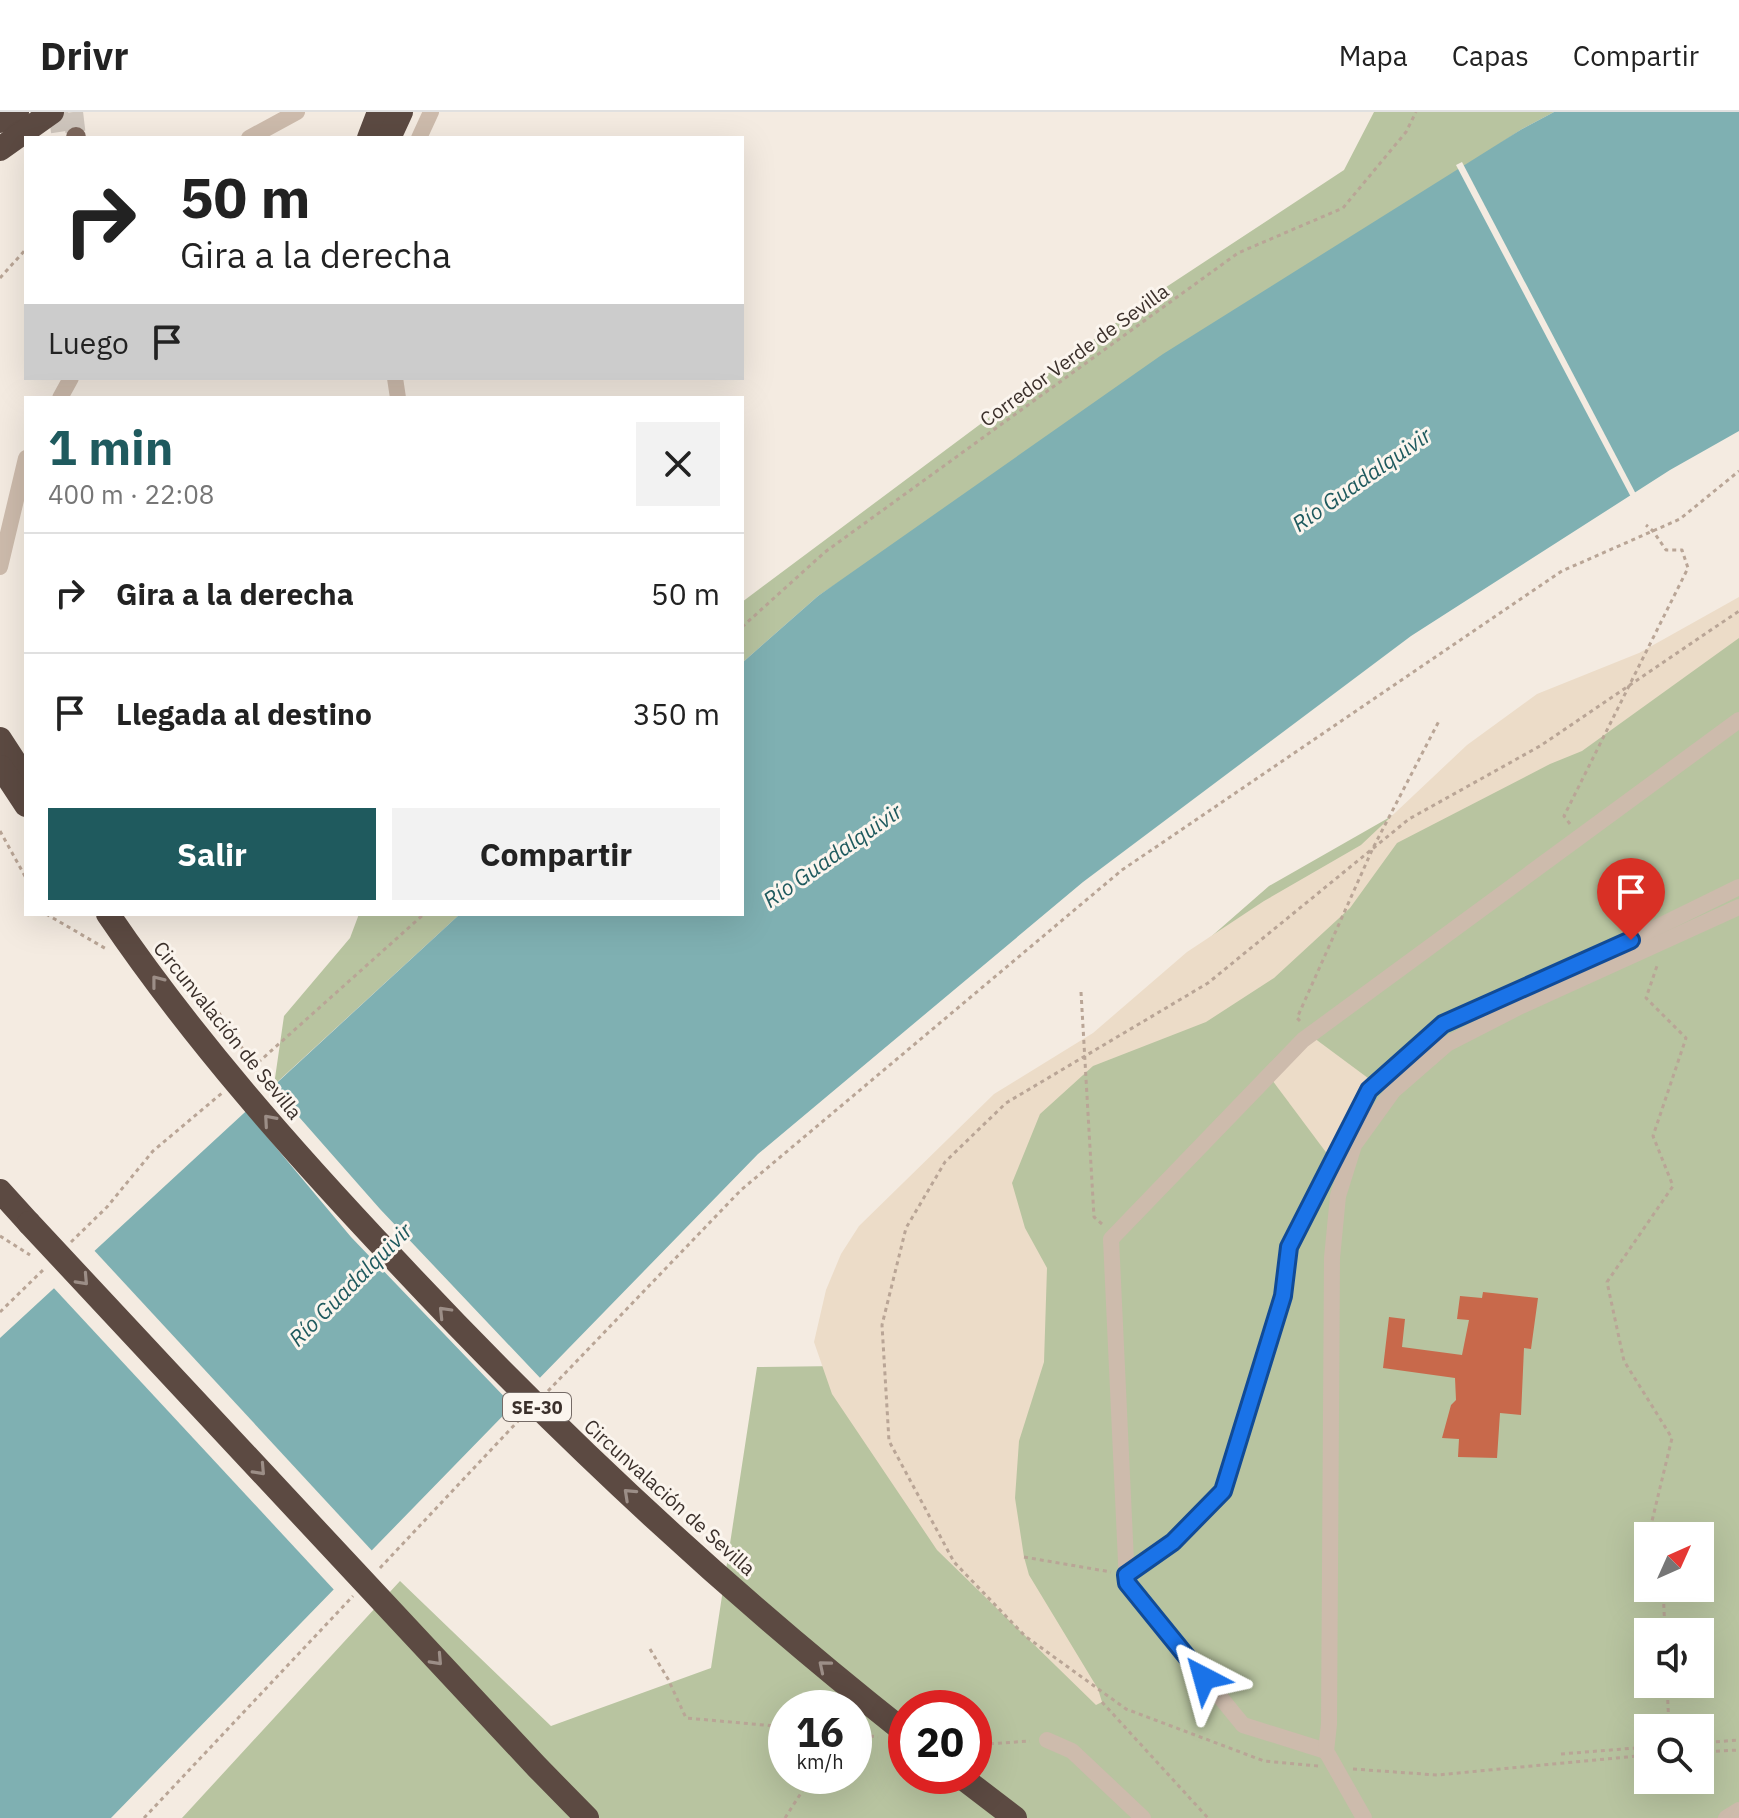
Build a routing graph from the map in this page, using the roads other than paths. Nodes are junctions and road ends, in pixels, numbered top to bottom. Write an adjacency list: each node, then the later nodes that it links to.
1 (17, 112): 7 (highway)
2 (52, 112): 12 (highway)
3 (297, 112): 8 (street)
4 (379, 112): 9 (highway)
5 (401, 112): 10 (highway)
6 (431, 112): 11 (street)
7 (0, 121)
8 (253, 136)
9 (370, 136)
10 (390, 136)
11 (420, 136)
12 (0, 149)
13 (24, 466): 14 (street)
14 (0, 567)
15 (1739, 720): 26 (street)
16 (0, 739): 18 (highway)
17 (0, 766): 19 (highway)
18 (24, 776)
19 (24, 802)
20 (1739, 887): 26 (street)
21 (1739, 907): 29 (street)
22 (109, 916): 27 (highway, Circunvalación de Sevilla / SE-30, one-way to 22, bridge)
23 (0, 1191): 25 (highway)
24 (0, 1208): 25 (highway)
25 (29, 1223): 32 (highway, one-way to 32, bridge)
26 (1126, 1575): 29 (street)
27 (888, 1718)
28 (1047, 1740): 34 (street)
29 (1326, 1751): 35 (street)
30 (984, 1794): 33 (highway)
31 (1739, 1810): 36 (street)
32 (587, 1818)
33 (1015, 1818)
34 (1143, 1818)
35 (1364, 1818)
36 (1726, 1818)

